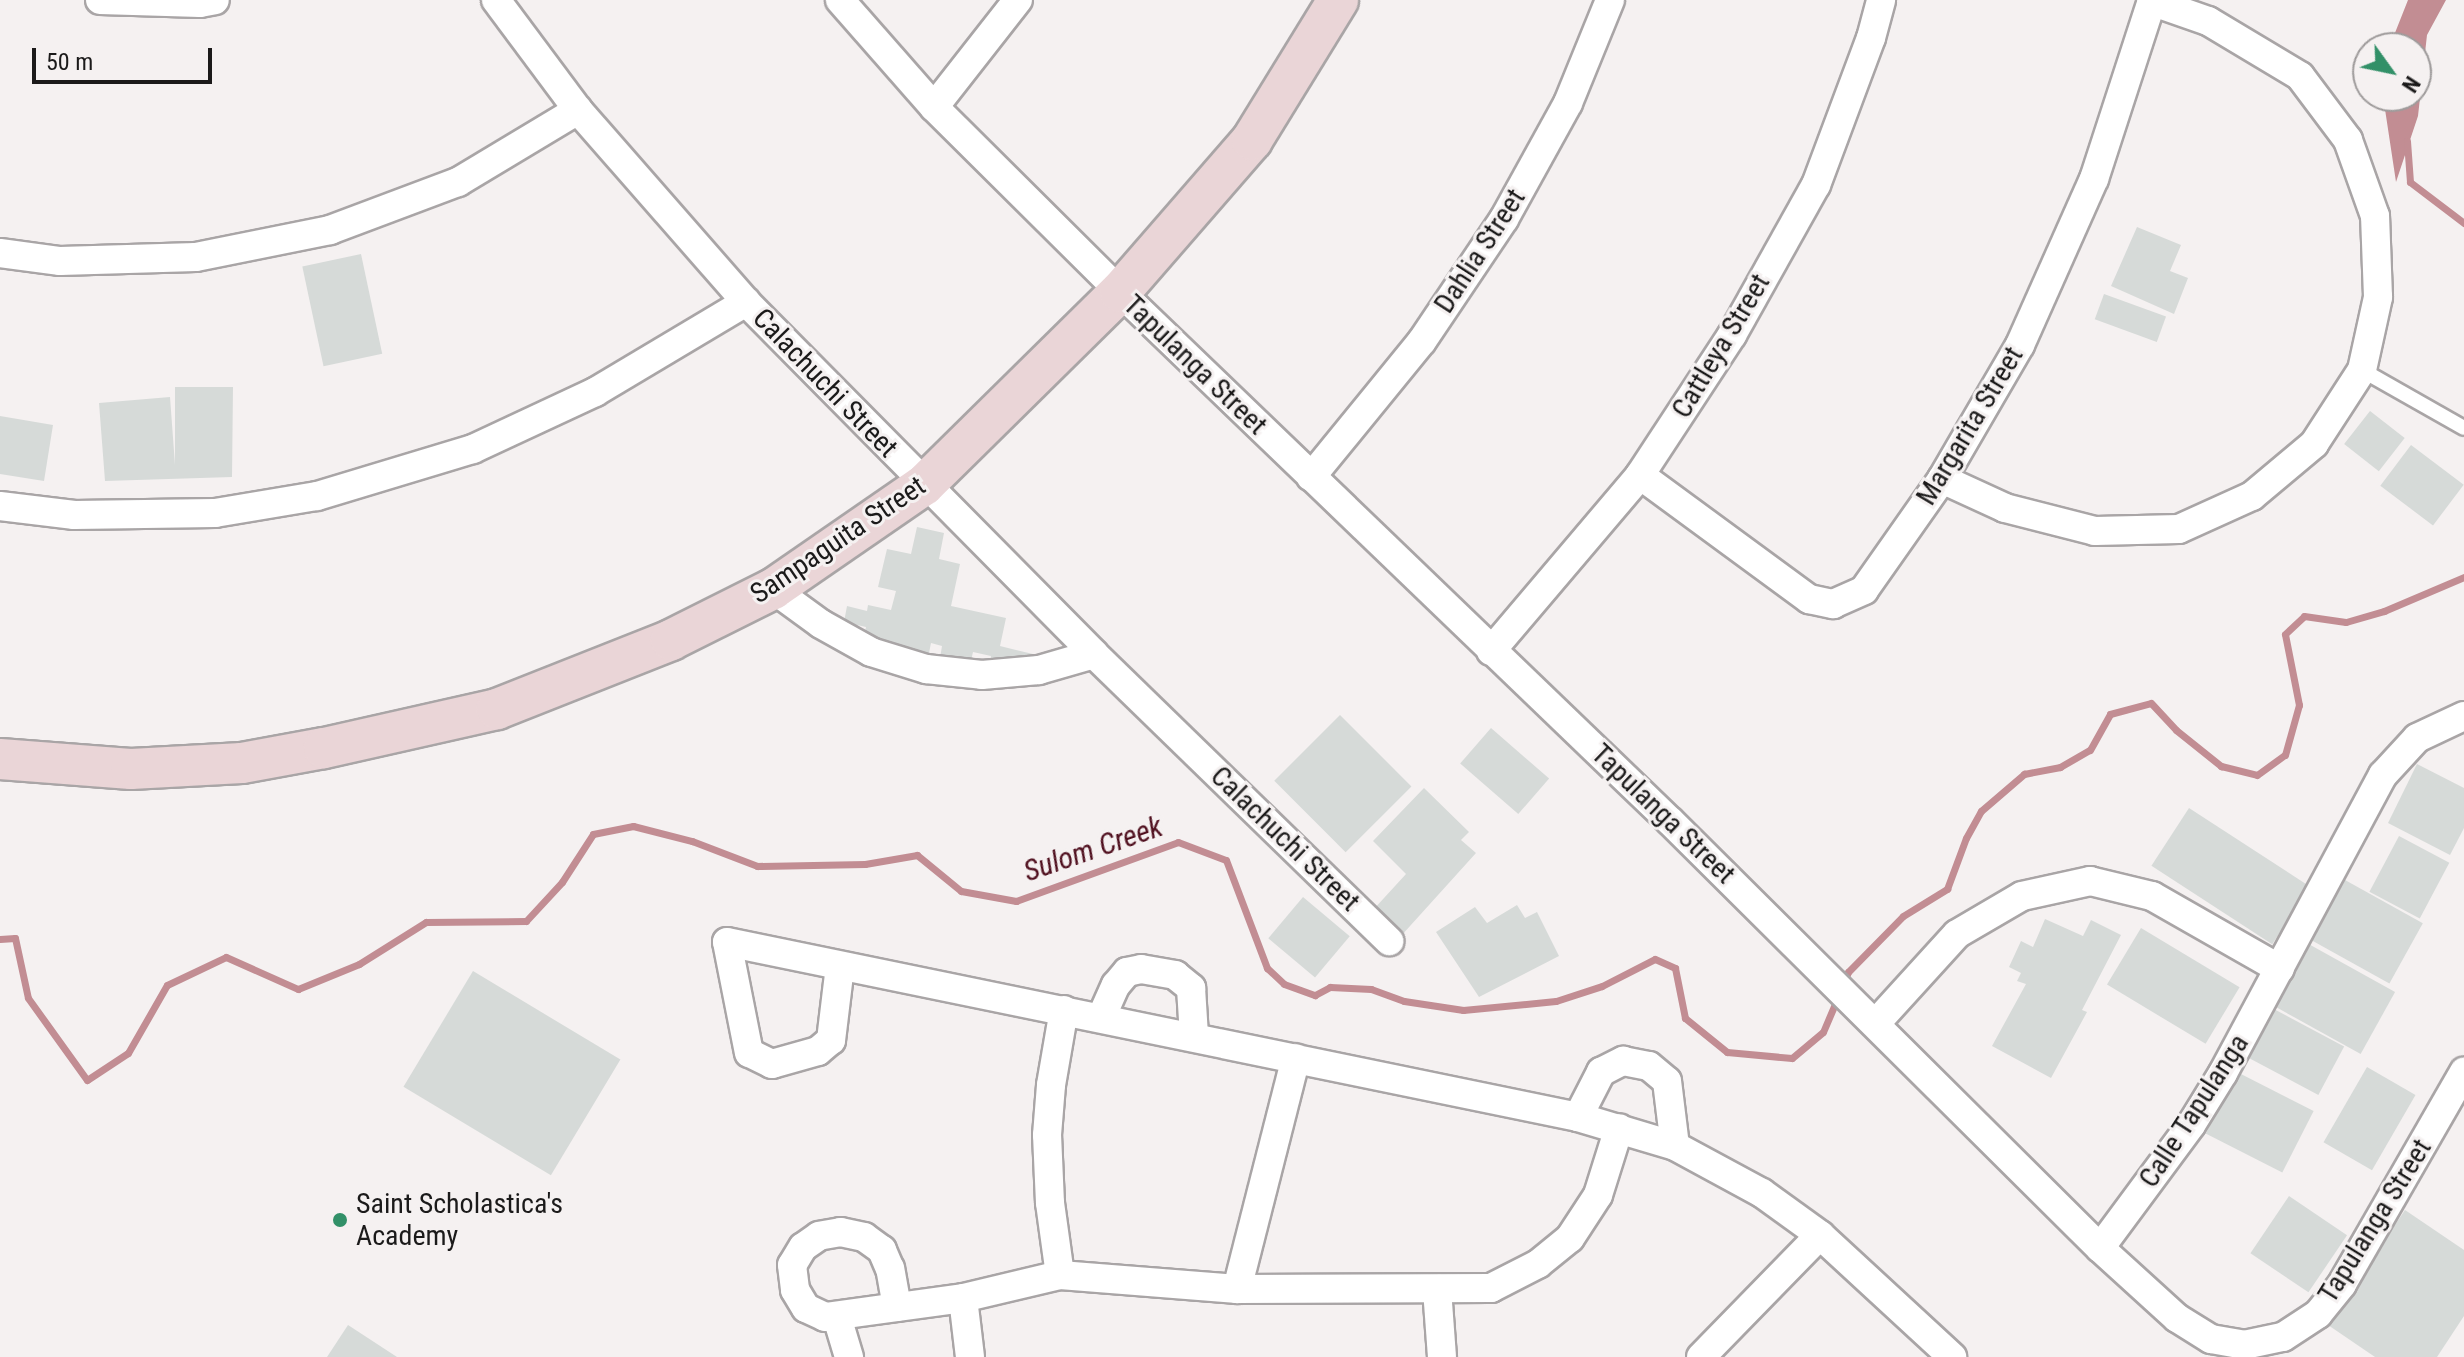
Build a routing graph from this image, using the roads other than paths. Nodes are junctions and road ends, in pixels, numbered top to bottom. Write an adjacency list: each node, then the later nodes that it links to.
1 (100, 0): 2 (street)
2 (215, 0)
3 (496, 0): 11 (street, Calachuchi Street)
4 (840, 0): 10 (street, Tapulanga Street)
5 (1018, 0): 10 (street)
6 (1338, 0): 13 (street, Sampaguita Street)
7 (1610, 0): 18 (street, Dahlia Street)
8 (1881, 0): 17 (street, Cattleya Street)
9 (2152, 0): 15 (street); 19 (street, Margarita Street)
10 (934, 107): 13 (street, Tapulanga Street)
11 (578, 110): 12 (street); 14 (street, Calachuchi Street)
12 (0, 253)
13 (1120, 292): 18 (street, Tapulanga Street); 20 (street, Sampaguita Street)
14 (746, 302): 20 (street, Calachuchi Street); 21 (street)
15 (2362, 370): 16 (lane); 19 (street)
16 (2464, 428)
17 (1640, 475): 19 (street, Margarita Street); 23 (street, Cattleya Street)
18 (1311, 477): 23 (street, Tapulanga Street)
19 (1942, 479)
20 (924, 485): 22 (street, Sampaguita Street); 24 (street, Calachuchi Street)
21 (0, 506)
22 (773, 589): 24 (street); 26 (street, Sampaguita Street)
23 (1491, 651): 32 (street, Tapulanga Street)
24 (1094, 654): 27 (street, Calachuchi Street)
25 (2464, 716): 29 (street, Calle Tapulanga)
26 (0, 759)
27 (1389, 941)
28 (840, 966): 28 (street); 30 (street)
29 (2280, 969): 32 (street); 40 (street, Calle Tapulanga)
30 (1064, 1010): 31 (street); 41 (street)
31 (1101, 1018): 33 (street); 33 (street)
32 (1876, 1023): 40 (street, Tapulanga Street)
33 (1194, 1036): 34 (street)
34 (1296, 1058): 36 (street); 42 (street)
35 (2464, 1072): 40 (street, Tapulanga Street)
36 (1578, 1117): 37 (street); 38 (street)
37 (1619, 1128): 38 (street); 43 (street)
38 (1675, 1146): 39 (street)
39 (1820, 1235): 50 (street); 51 (street)
40 (2100, 1248)
41 (1060, 1275): 42 (street); 44 (street)
42 (1237, 1289): 43 (street)
43 (1437, 1289): 49 (street)
44 (963, 1298): 45 (street); 48 (street)
45 (897, 1307): 46 (street); 46 (street)
46 (837, 1317): 47 (street)
47 (849, 1357)
48 (970, 1357)
49 (1442, 1357)
50 (1701, 1357)
51 (1952, 1357)

